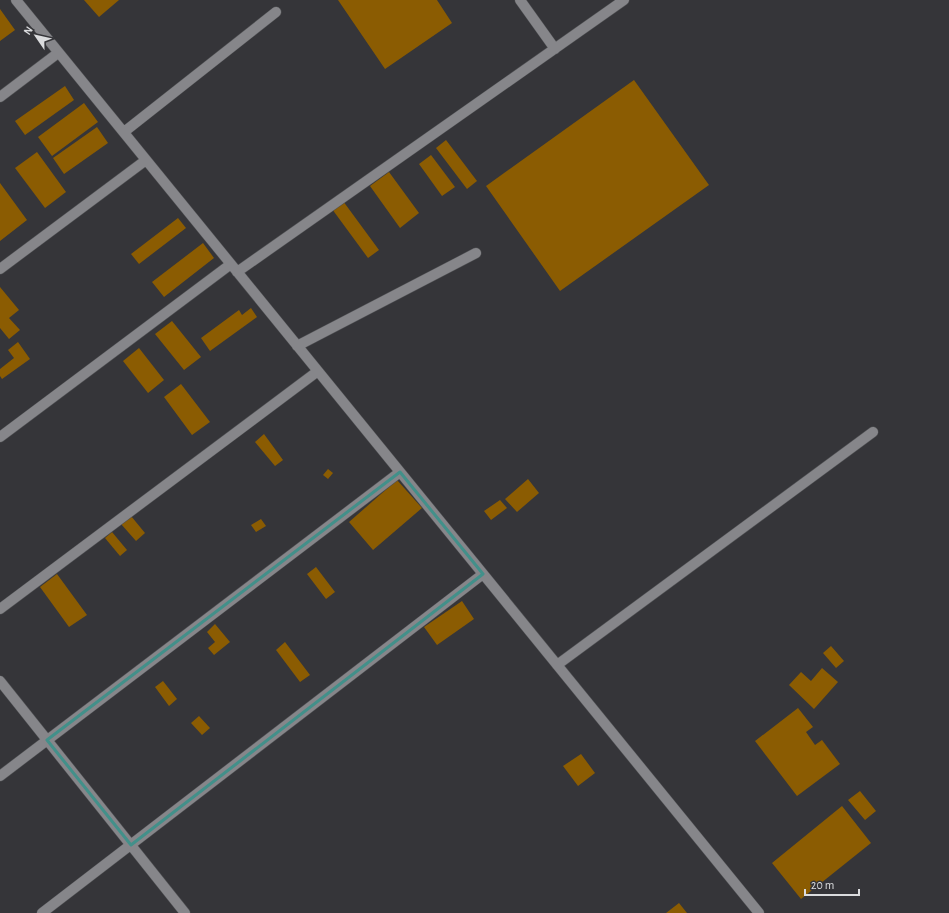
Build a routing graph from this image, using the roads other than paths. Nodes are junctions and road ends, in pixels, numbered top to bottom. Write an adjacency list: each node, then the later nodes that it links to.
1 (16, 0): 6 (street)
2 (520, 0): 5 (street)
3 (624, 0): 5 (street)
4 (276, 12): 8 (street)
5 (555, 49): 11 (street)
6 (58, 53): 7 (street); 8 (street)
7 (0, 97)
8 (124, 132): 9 (street)
9 (146, 160): 11 (street); 12 (street)
10 (476, 253): 13 (street)
11 (234, 268): 13 (street); 16 (street)
12 (0, 269)
13 (298, 346): 14 (street)
14 (318, 371): 17 (street); 19 (street)
15 (874, 432): 20 (street)
16 (0, 437)
17 (400, 472): 18 (street); 22 (street)
18 (483, 574): 20 (street); 24 (street)
19 (0, 609)
20 (557, 665): 27 (street)
21 (0, 681): 22 (street)
22 (47, 740): 23 (street); 24 (street)
23 (0, 776)
24 (131, 845): 25 (street); 26 (street)
25 (42, 913)
26 (185, 913)
27 (759, 913)

